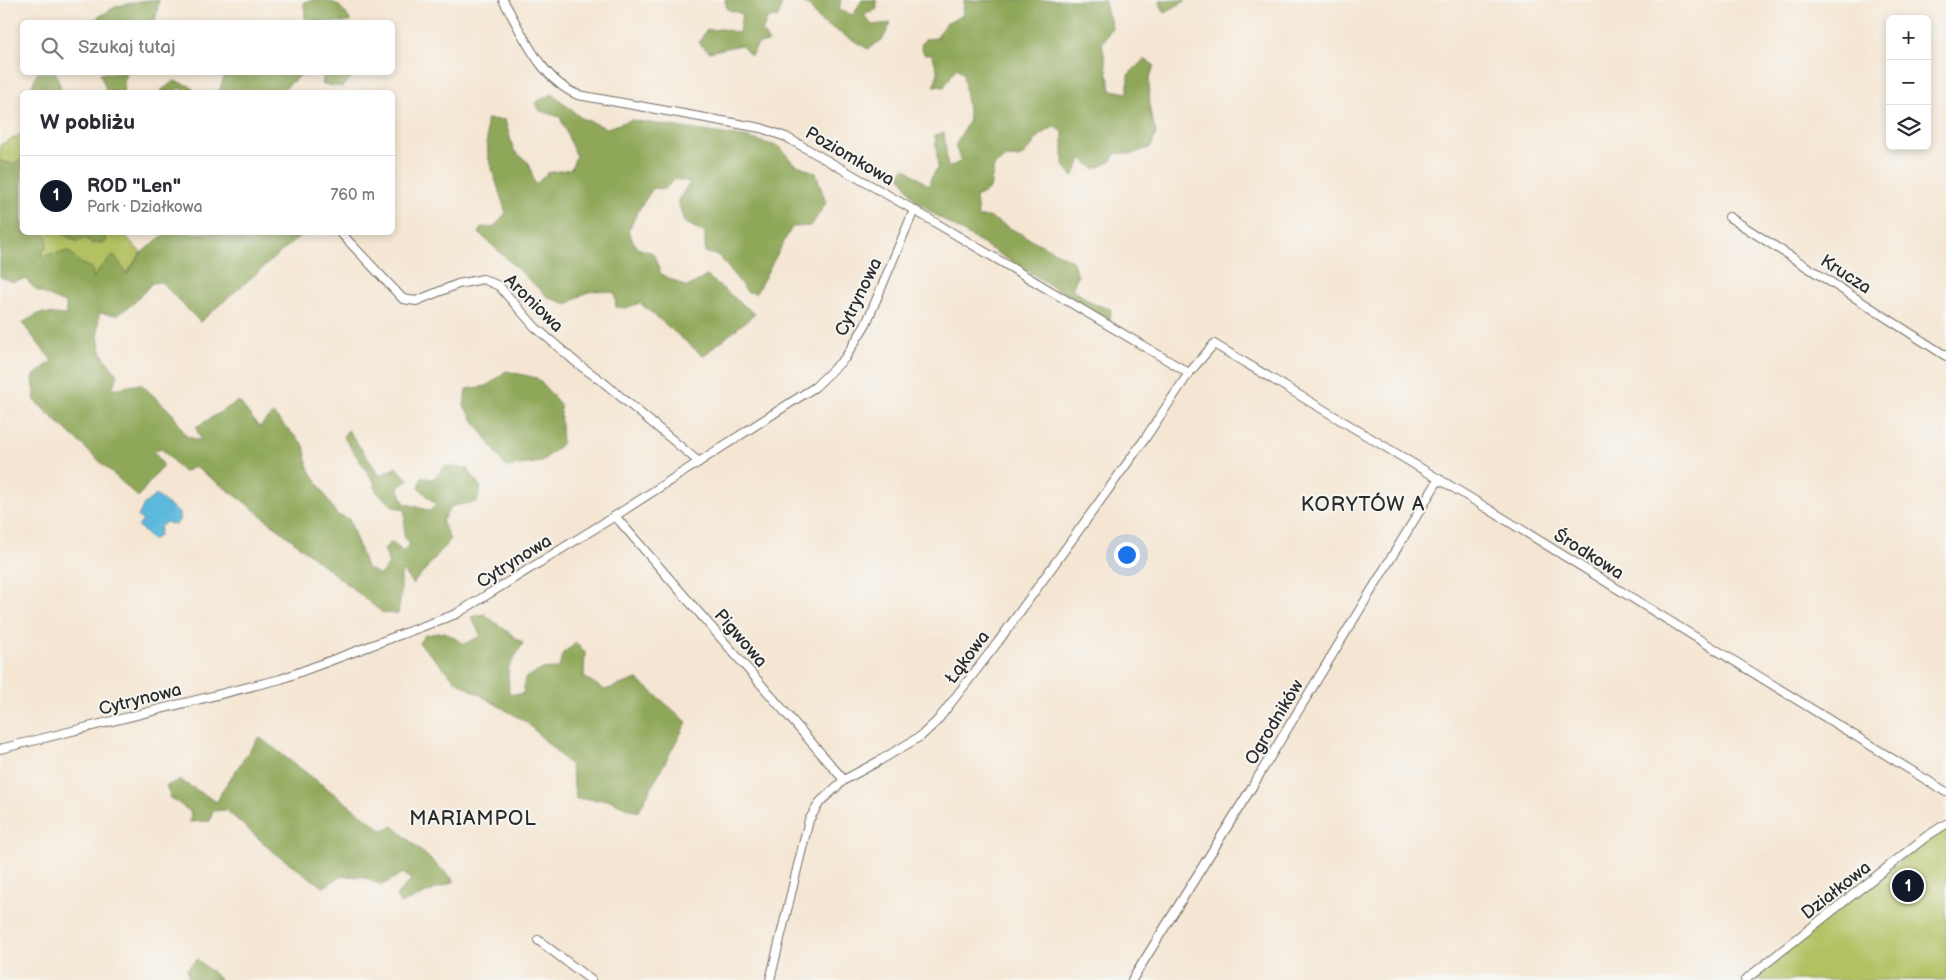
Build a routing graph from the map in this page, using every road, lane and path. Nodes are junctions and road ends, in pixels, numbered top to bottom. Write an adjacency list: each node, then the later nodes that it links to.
1 (503, 0): 2 (street, Poziomkowa)
2 (914, 210): 7 (street, Poziomkowa); 8 (street, Cytrynowa)
3 (1729, 217): 6 (street, Krucza)
4 (343, 235): 8 (street, Aroniowa)
5 (1214, 344): 7 (street, Łąkowa); 9 (street, Środkowa)
6 (1946, 356)
7 (1189, 373): 12 (street, Łąkowa)
8 (699, 462): 10 (street, Cytrynowa)
9 (1439, 479): 13 (street, Środkowa); 18 (street, Ogrodników)
10 (615, 516): 11 (street, Cytrynowa); 12 (street, Pigwowa)
11 (0, 749)
12 (844, 780): 17 (street, Łąkowa)
13 (1946, 792)
14 (1946, 824): 19 (street, Działkowa)
15 (538, 940): 16 (street)
16 (591, 980)
17 (770, 980)
18 (1132, 980)
19 (1745, 980)

